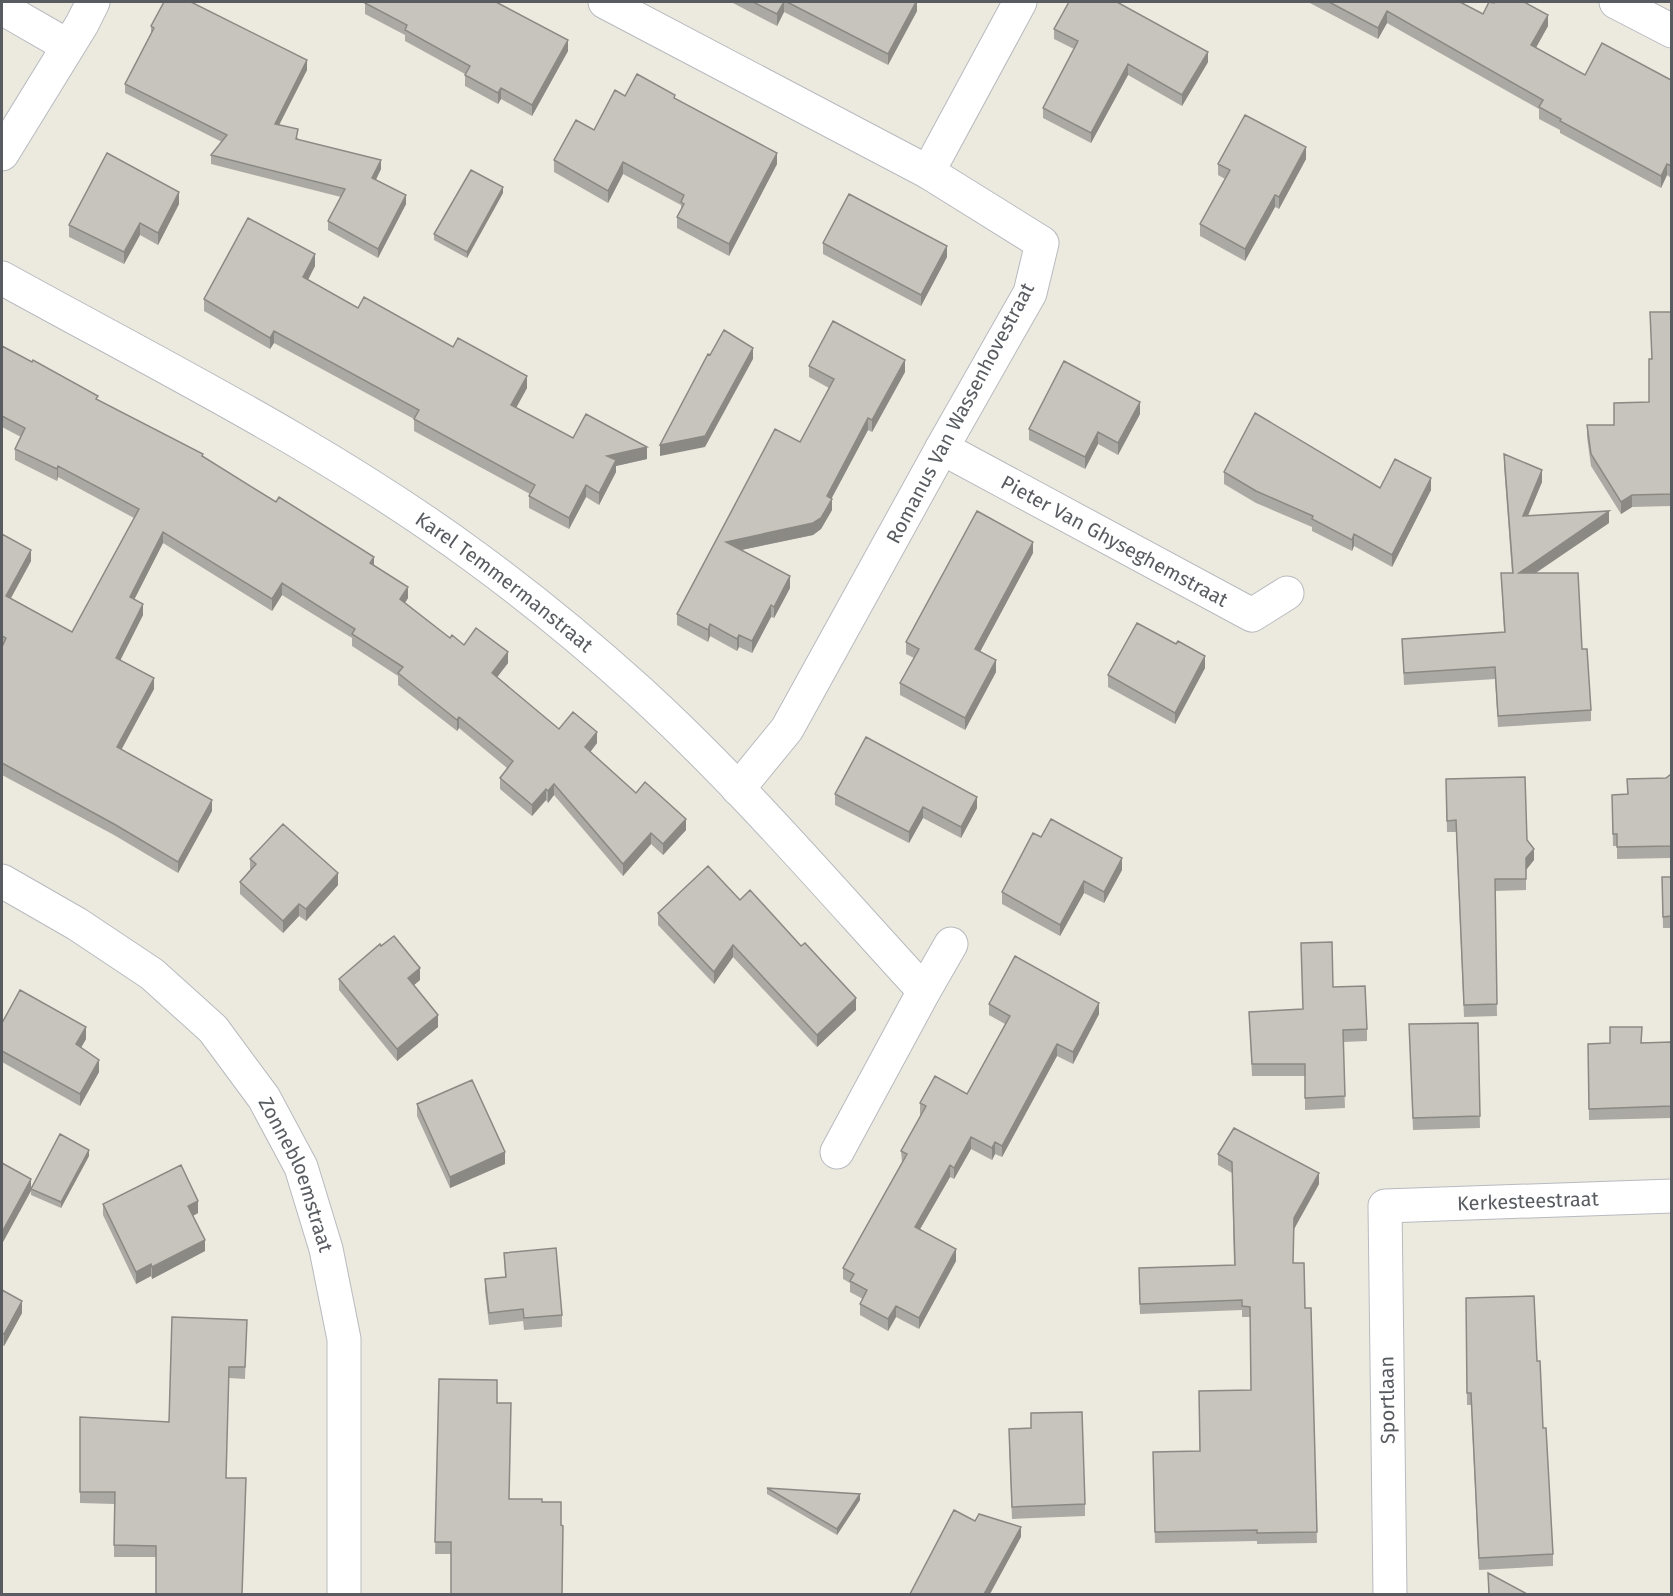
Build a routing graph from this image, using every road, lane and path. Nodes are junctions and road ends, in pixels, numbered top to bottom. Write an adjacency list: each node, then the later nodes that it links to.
1 (91, 2): 7 (street)
2 (605, 2): 9 (street, Romanus Van Wassenhovestraat)
3 (1020, 2): 9 (street)
4 (1616, 2): 6 (street)
5 (2, 8): 7 (street)
6 (1671, 31)
7 (68, 46): 8 (street)
8 (2, 154)
9 (928, 172): 11 (street, Romanus Van Wassenhovestraat)
10 (2, 278): 13 (street, Karel Temmermanstraat)
11 (942, 448): 12 (street, Pieter Van Ghyseghemstraat); 13 (street, Romanus Van Wassenhovestraat)
12 (1287, 593)
13 (738, 789): 16 (street, Karel Temmermanstraat)
14 (2, 881): 20 (street, Zonnebloemstraat)
15 (951, 944): 16 (street)
16 (924, 991): 17 (street)
17 (837, 1152)
18 (1671, 1197): 19 (street, Kerkesteestraat)
19 (1384, 1206): 21 (street, Sportlaan)
20 (344, 1594)
21 (1390, 1594)

